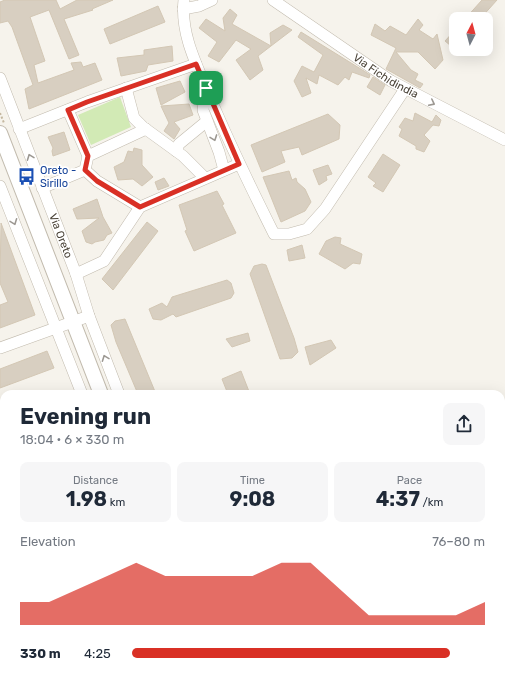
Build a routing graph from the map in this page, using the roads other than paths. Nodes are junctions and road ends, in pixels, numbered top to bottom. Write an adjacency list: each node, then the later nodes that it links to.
1 (212, 0): 3 (street)
2 (273, 0): 8 (street, Via Fichidindia)
3 (184, 5): 4 (street)
4 (196, 64): 6 (street); 7 (street)
5 (0, 78): 11 (street, Via Oreto)
6 (126, 88): 9 (street); 12 (street)
7 (206, 88): 10 (street); 17 (street)
8 (405, 89): 14 (street, Via Fichidindia, one-way to 14); 17 (street)
9 (68, 110): 11 (street); 16 (street)
10 (207, 121): 15 (street); 19 (street, one-way to 19)
11 (19, 129): 22 (street, Via Oreto, one-way to 11)
12 (146, 129): 15 (street); 16 (street)
13 (0, 133): 26 (street, Via Oreto)
14 (505, 140)
15 (176, 151): 20 (street)
16 (88, 156): 18 (street)
17 (239, 164): 19 (street)
18 (85, 170): 22 (street); 23 (street)
19 (224, 170): 20 (street)
20 (205, 178): 23 (street)
21 (0, 186): 27 (street, one-way to 27)
22 (42, 188): 24 (street, Via Oreto)
23 (140, 207): 24 (street)
24 (76, 274): 25 (street, Via Oreto)
25 (89, 316): 26 (street); 31 (street, Via Oreto, one-way to 25)
26 (73, 322): 27 (street); 30 (street, Via Oreto)
27 (57, 328): 28 (street); 29 (street)
28 (0, 348)
29 (80, 390)
30 (99, 390)
31 (117, 390)

